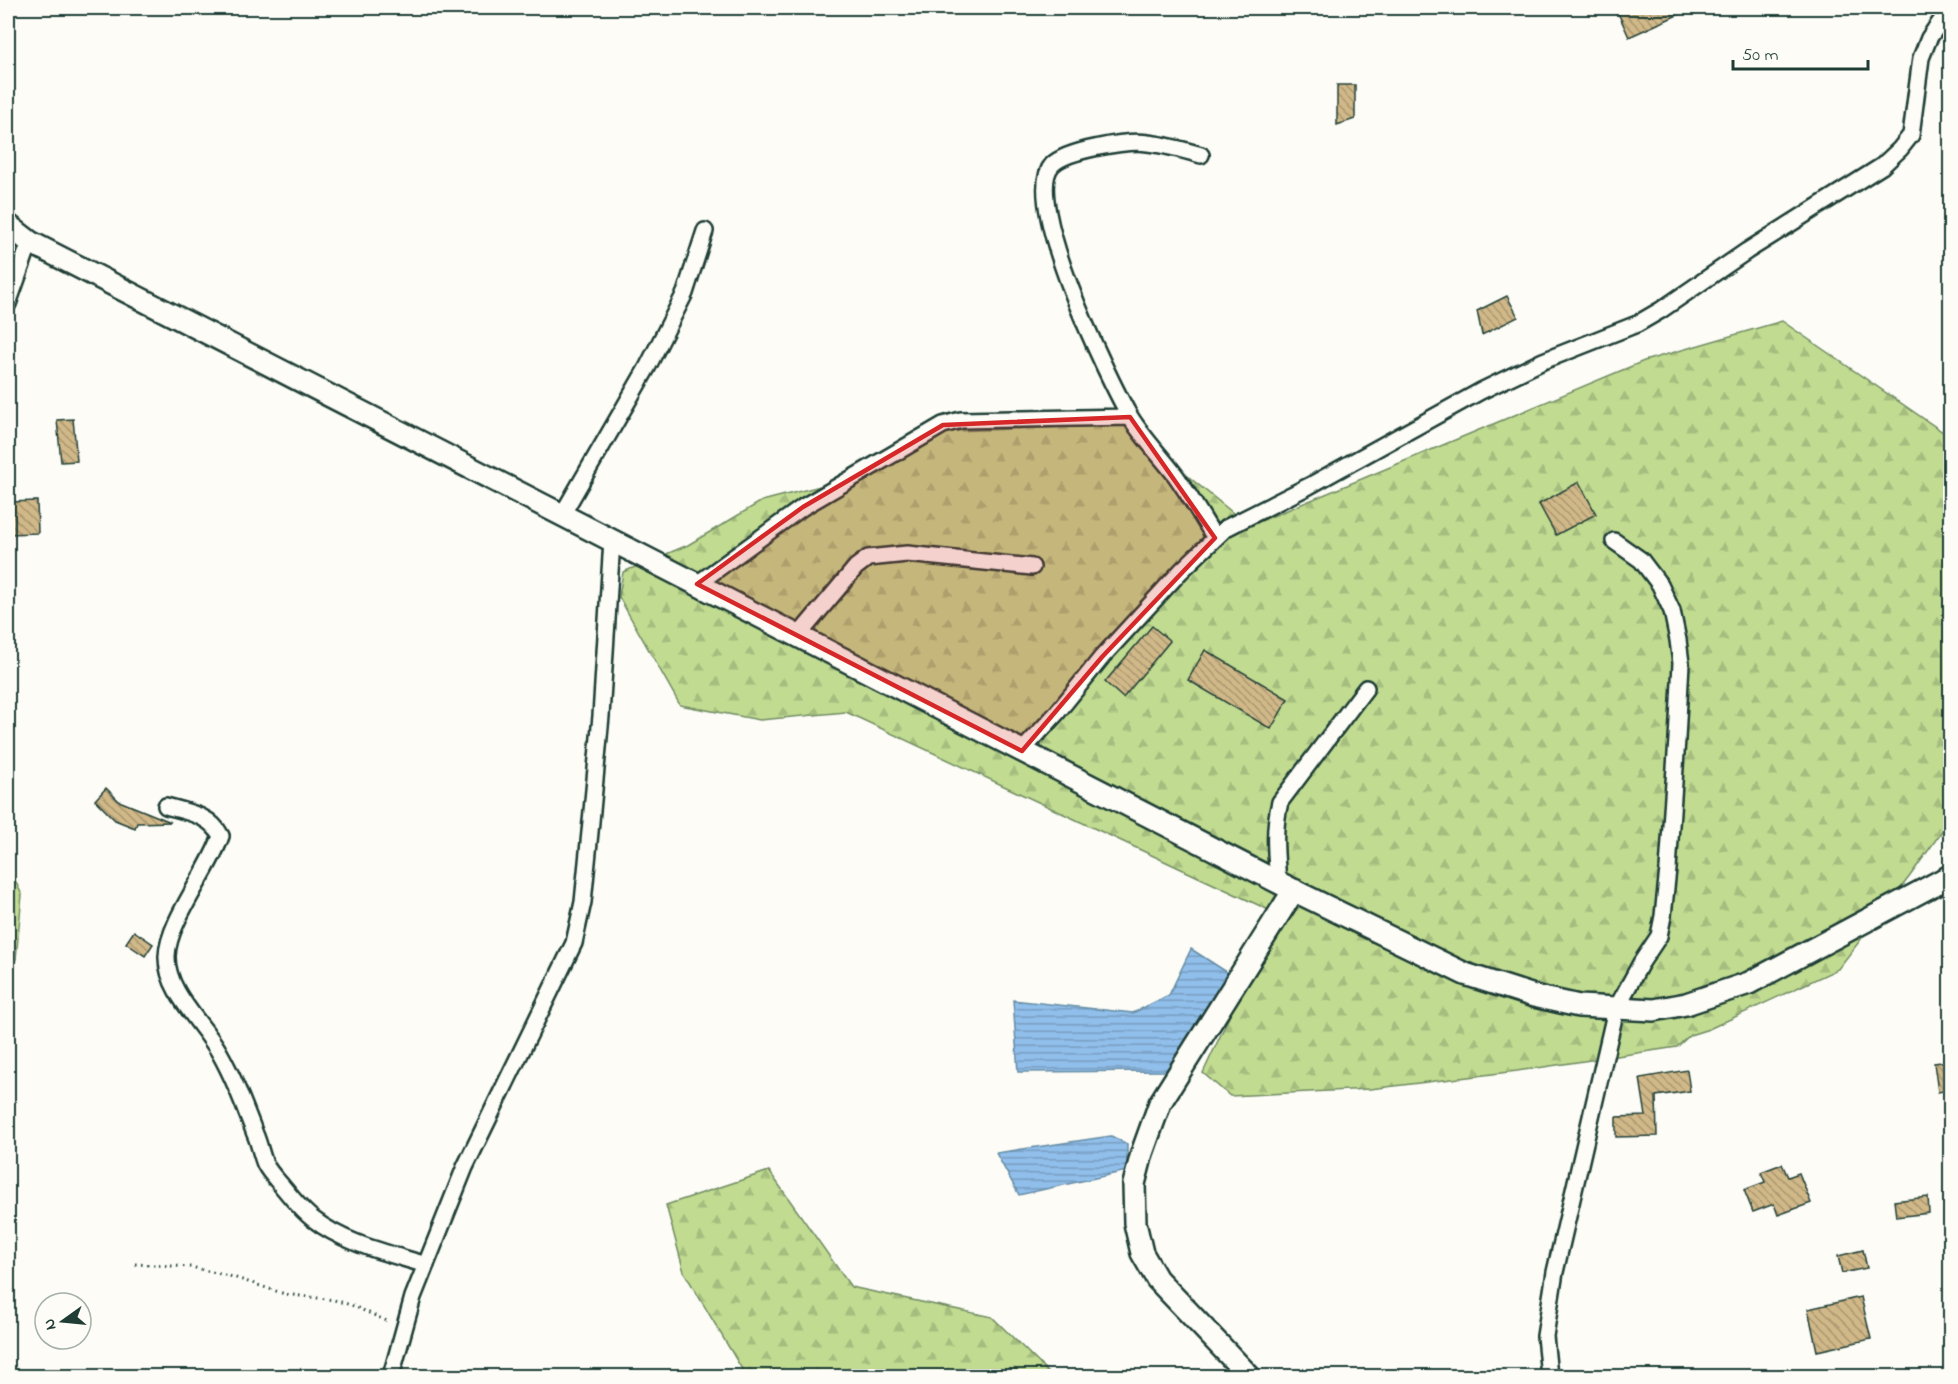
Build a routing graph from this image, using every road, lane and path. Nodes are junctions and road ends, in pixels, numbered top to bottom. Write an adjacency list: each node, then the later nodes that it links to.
1 (1950, 8): 9 (street)
2 (1201, 155): 7 (street)
3 (8, 225): 5 (street)
4 (705, 231): 8 (street)
5 (30, 242): 6 (street); 8 (street)
6 (8, 304)
7 (1130, 417): 9 (street); 13 (street)
8 (562, 515): 10 (street)
9 (1215, 538): 16 (street)
10 (612, 540): 13 (street); 22 (street)
11 (1614, 541): 20 (street)
12 (1032, 567): 14 (street)
13 (697, 584): 14 (street)
14 (798, 636): 16 (street)
15 (1366, 688): 19 (street)
16 (1022, 751): 19 (street)
17 (166, 806): 22 (street)
18 (1950, 876): 20 (street)
19 (1286, 886): 20 (street); 25 (street)
20 (1616, 1009): 26 (street)
21 (135, 1263): 23 (path)
22 (426, 1265): 23 (street)
23 (405, 1328): 24 (street)
24 (391, 1377)
25 (1249, 1377)
26 (1550, 1377)

